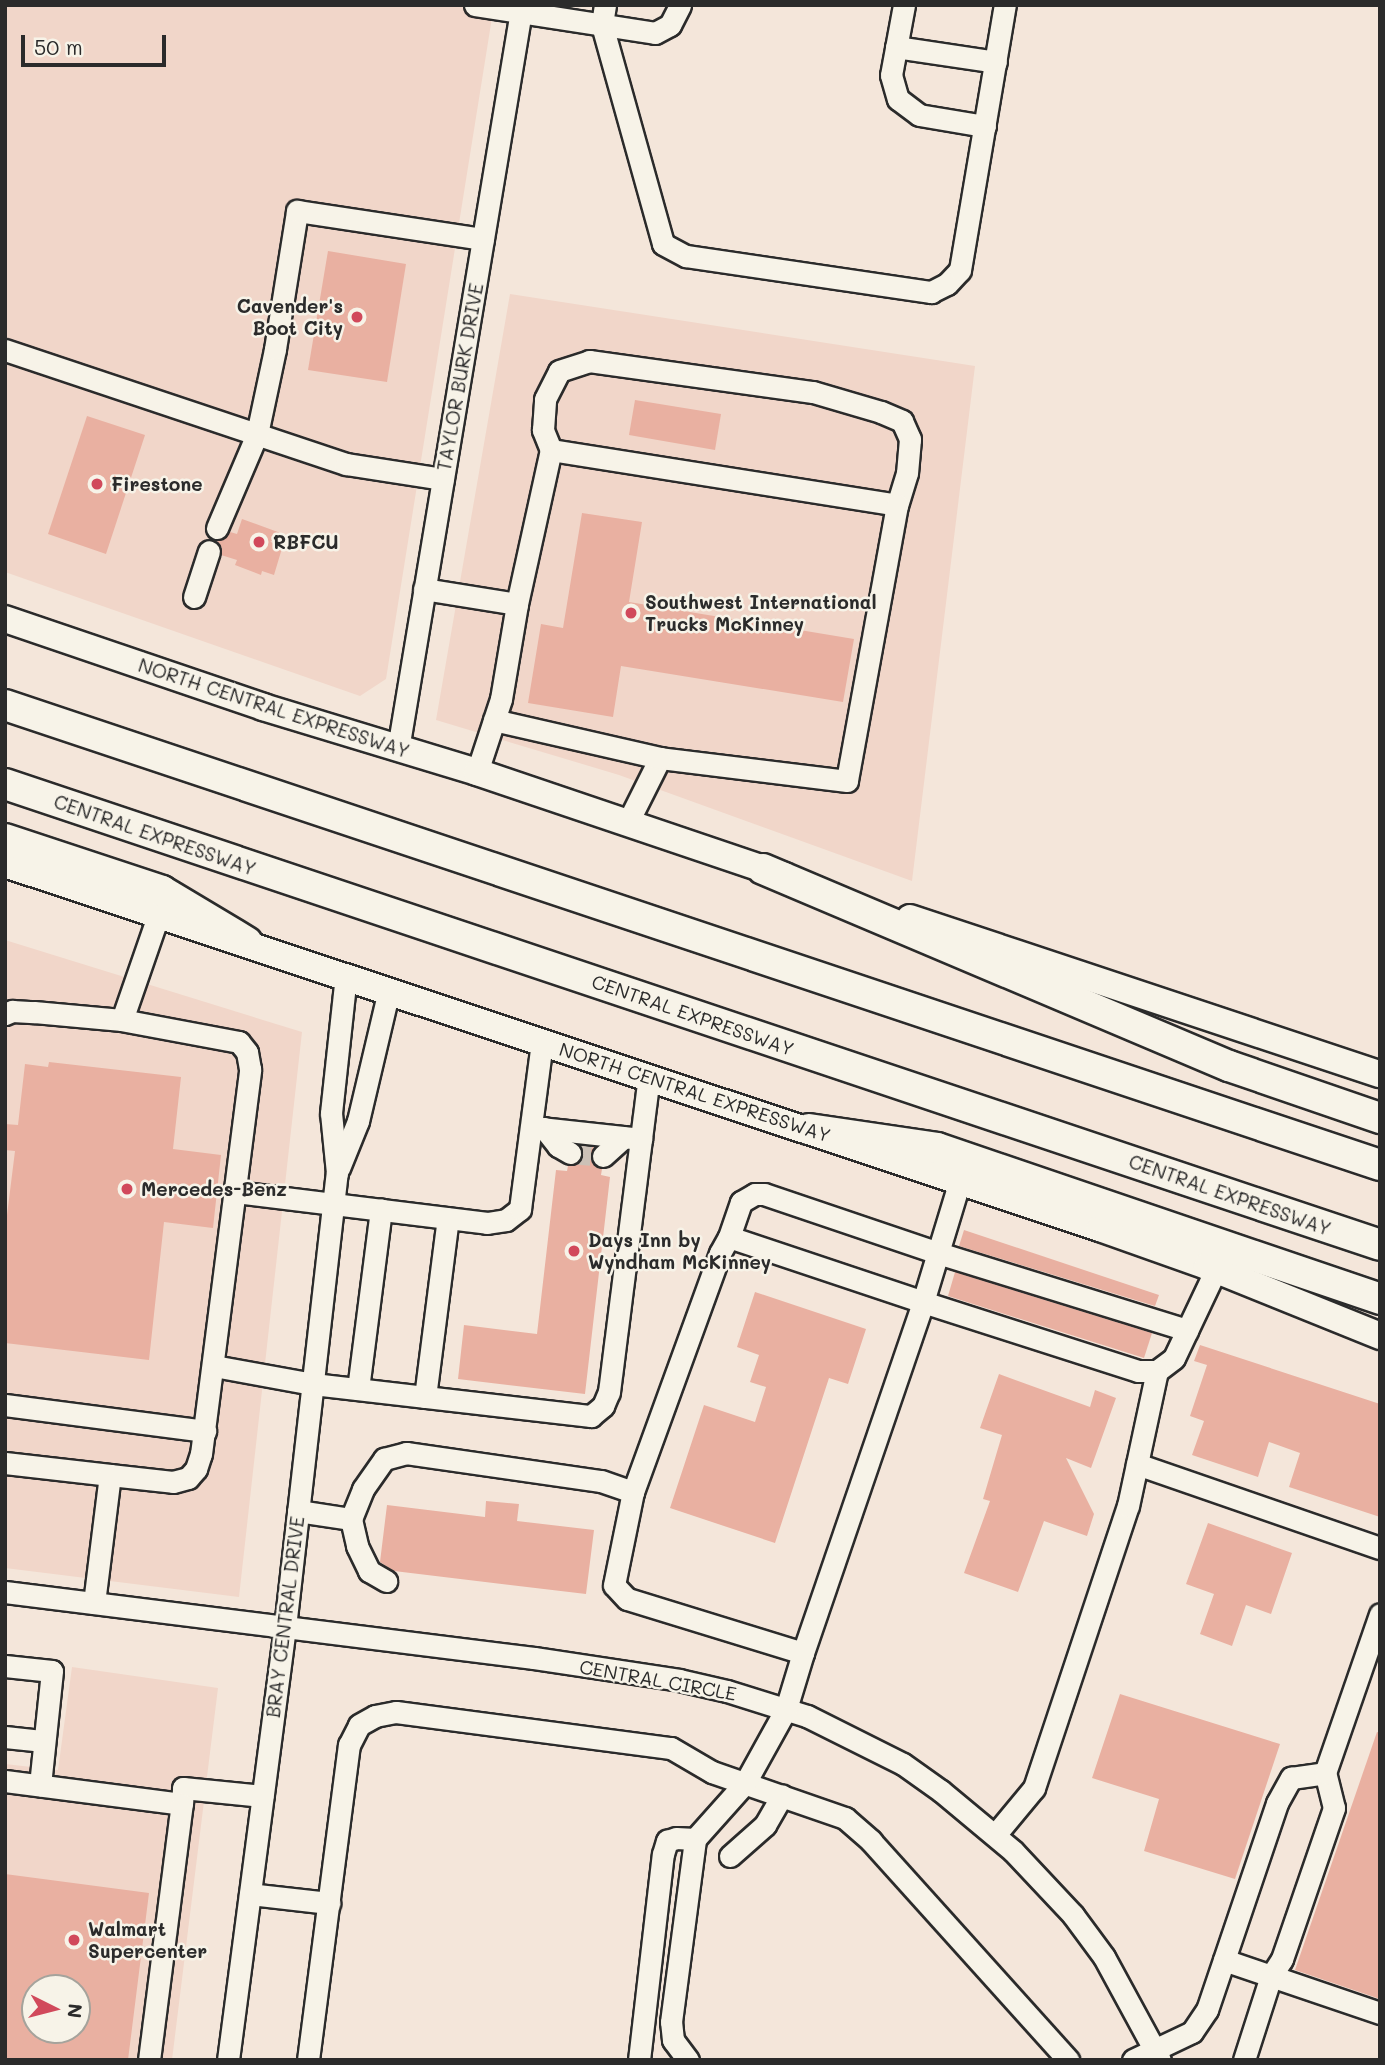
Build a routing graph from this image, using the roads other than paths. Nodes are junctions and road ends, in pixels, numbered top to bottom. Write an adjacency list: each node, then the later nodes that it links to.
1 (475, 5): 5 (street)
2 (680, 5): 6 (street)
3 (904, 5): 7 (street)
4 (1005, 5): 8 (street)
5 (521, 9): 6 (street); 10 (street, TAYLOR BURK DRIVE)
6 (603, 15): 9 (street)
7 (896, 47): 8 (street); 9 (street)
8 (996, 62): 9 (street)
9 (985, 126)
10 (483, 239): 12 (street); 14 (street, TAYLOR BURK DRIVE)
11 (5, 351): 12 (street)
12 (257, 434): 14 (street); 16 (street)
13 (551, 450): 15 (street); 15 (street); 20 (street)
14 (443, 479): 18 (street, TAYLOR BURK DRIVE)
15 (897, 505): 25 (street)
16 (217, 528)
17 (209, 551): 19 (street)
18 (425, 589): 20 (street); 24 (street, TAYLOR BURK DRIVE)
19 (194, 597)
20 (517, 604): 23 (street)
21 (5, 619): 24 (main road, NORTH CENTRAL EXPRESSWAY)
22 (5, 705): 47 (highway)
23 (494, 720): 25 (street); 26 (street)
24 (398, 748): 26 (main road, NORTH CENTRAL EXPRESSWAY)
25 (660, 758): 28 (street)
26 (477, 772): 28 (main road, NORTH CENTRAL EXPRESSWAY)
27 (5, 785): 55 (highway, CENTRAL EXPRESSWAY)
28 (627, 824): 31 (main road, NORTH CENTRAL EXPRESSWAY)
29 (5, 839): 33 (highway)
30 (5, 864): 32 (main road, NORTH CENTRAL EXPRESSWAY)
31 (763, 869): 39 (main road, NORTH CENTRAL EXPRESSWAY); 41 (highway)
32 (159, 913): 33 (main road, NORTH CENTRAL EXPRESSWAY); 37 (street)
33 (247, 942): 34 (main road, NORTH CENTRAL EXPRESSWAY)
34 (346, 976): 35 (main road, NORTH CENTRAL EXPRESSWAY); 48 (street, BRAY CENTRAL DRIVE)
35 (389, 990): 38 (main road, NORTH CENTRAL EXPRESSWAY); 48 (street, BRAY CENTRAL DRIVE)
36 (5, 1014): 37 (street)
37 (122, 1020): 50 (street)
38 (542, 1041): 40 (main road, NORTH CENTRAL EXPRESSWAY); 42 (street)
39 (1380, 1074)
40 (649, 1077): 43 (main road, NORTH CENTRAL EXPRESSWAY); 44 (street)
41 (1380, 1118)
42 (537, 1127): 44 (street); 45 (street); 53 (street)
43 (809, 1129): 49 (main road, NORTH CENTRAL EXPRESSWAY); 58 (highway)
44 (633, 1138): 46 (street); 66 (street)
45 (570, 1153)
46 (603, 1156)
47 (1380, 1165)
48 (337, 1173): 51 (street, BRAY CENTRAL DRIVE)
49 (960, 1180): 56 (street); 57 (main road, NORTH CENTRAL EXPRESSWAY)
50 (236, 1192): 51 (street); 62 (street)
51 (334, 1202): 52 (street); 64 (street, BRAY CENTRAL DRIVE)
52 (381, 1209): 53 (street); 65 (street)
53 (448, 1218): 66 (street)
54 (729, 1237): 56 (street); 59 (street); 72 (street)
55 (1380, 1245)
56 (938, 1253): 59 (street); 60 (street)
57 (1216, 1269): 60 (street); 61 (main road, NORTH CENTRAL EXPRESSWAY)
58 (1380, 1299)
59 (923, 1302): 63 (street); 81 (street)
60 (1187, 1330): 63 (street)
61 (1380, 1336)
62 (214, 1366): 64 (street); 68 (street)
63 (1157, 1371): 70 (street)
64 (313, 1384): 65 (street); 73 (street, BRAY CENTRAL DRIVE)
65 (358, 1389): 66 (street)
66 (425, 1397)
67 (5, 1405): 68 (street)
68 (205, 1431): 71 (street)
69 (5, 1463): 71 (street)
70 (1136, 1464): 75 (street); 93 (street)
71 (110, 1475): 78 (street)
72 (634, 1492): 74 (street); 81 (street)
73 (298, 1511): 74 (street); 80 (street, BRAY CENTRAL DRIVE)
74 (351, 1519): 76 (street)
75 (1380, 1548)
76 (386, 1581)
77 (5, 1592): 78 (street, CENTRAL CIRCLE)
78 (94, 1602): 80 (street, CENTRAL CIRCLE)
79 (1380, 1614): 86 (street)
80 (285, 1627): 83 (street, CENTRAL CIRCLE); 90 (street, BRAY CENTRAL DRIVE)
81 (803, 1653): 83 (street)
82 (5, 1665): 85 (street)
83 (786, 1709): 88 (street); 93 (street, CENTRAL CIRCLE)
84 (5, 1737): 85 (street)
85 (44, 1741): 89 (street)
86 (1325, 1773): 98 (street); 99 (street)
87 (5, 1781): 89 (street)
88 (745, 1783): 91 (street); 94 (street); 97 (street)
89 (40, 1785): 92 (street)
90 (263, 1796): 92 (street); 96 (street, BRAY CENTRAL DRIVE)
91 (782, 1796): 95 (street); 107 (street)
92 (181, 1804): 102 (street)
93 (995, 1835): 101 (street, CENTRAL CIRCLE)
94 (695, 1839): 105 (street); 106 (street)
95 (730, 1856)
96 (250, 1894): 97 (street); 103 (street, BRAY CENTRAL DRIVE)
97 (329, 1903): 104 (street)
98 (1224, 1960): 99 (street); 101 (street)
99 (1271, 1976): 100 (street); 109 (street)
100 (1380, 2013)
101 (1158, 2055): 108 (street)
102 (149, 2060)
103 (228, 2060)
104 (308, 2060)
105 (639, 2060)
106 (688, 2060)
107 (1068, 2060)
108 (1133, 2060)
109 (1244, 2060)

